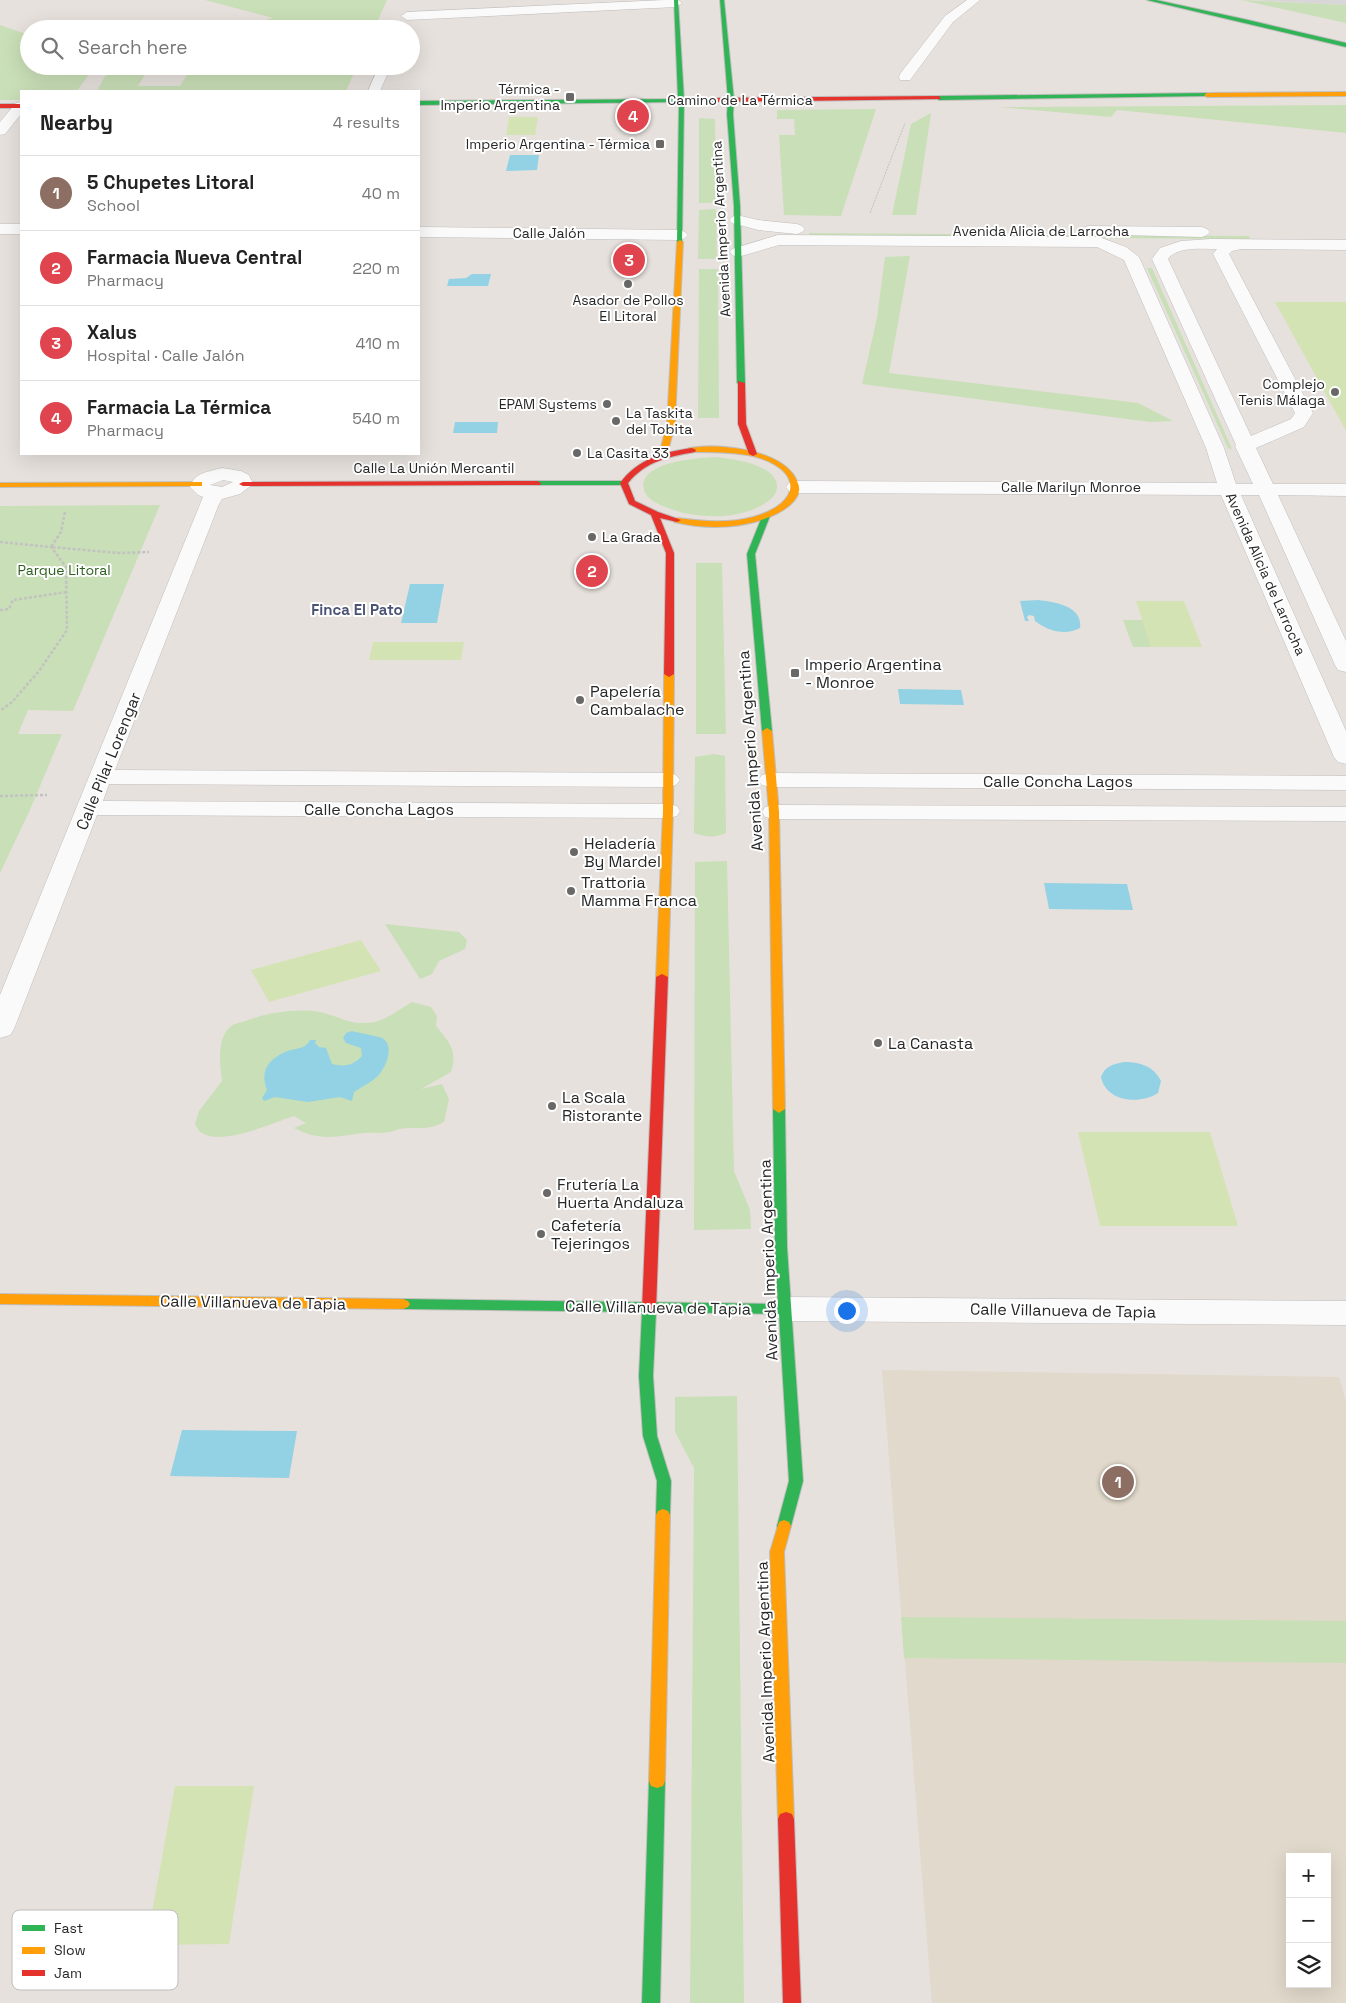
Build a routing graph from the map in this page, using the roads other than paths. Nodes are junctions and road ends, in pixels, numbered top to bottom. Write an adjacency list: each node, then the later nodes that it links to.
1 (414, 0): 9 (street)
2 (722, 0): 18 (street, Avenida Imperio Argentina)
3 (974, 0): 14 (street)
4 (1149, 0): 8 (street)
5 (1153, 0): 8 (street)
6 (1178, 0): 11 (street)
7 (676, 1): 9 (street); 17 (street)
8 (1167, 4): 12 (street)
9 (407, 16): 10 (street)
10 (405, 20)
11 (1346, 36)
12 (1346, 44)
13 (381, 75): 15 (street)
14 (905, 77)
15 (374, 90)
16 (1346, 94): 18 (street, Camino de La Térmica)
17 (680, 100): 18 (street, Camino de La Térmica); 19 (street, Camino de La Térmica); 29 (street)
18 (731, 100): 24 (street, Avenida Imperio Argentina)
19 (420, 103)
20 (0, 106): 21 (street)
21 (20, 106)
22 (20, 107): 23 (street)
23 (0, 131)
24 (737, 220): 28 (street, Avenida Alicia de Larrocha); 34 (street, Avenida Imperio Argentina)
25 (0, 229): 26 (street)
26 (20, 229)
27 (420, 232): 29 (street, Calle Jalón)
28 (1346, 233)
29 (680, 234): 38 (street)
30 (1099, 242): 31 (street, Avenida Alicia de Larrocha); 34 (street, Avenida Alicia de Larrocha); 44 (street, Avenida Alicia de Larrocha)
31 (1211, 244): 32 (street, Avenida Alicia de Larrocha); 35 (street, Avenida Alicia de Larrocha)
32 (1241, 244): 33 (street, Avenida Alicia de Larrocha); 35 (street)
33 (1346, 245)
34 (738, 252): 36 (street, Avenida Imperio Argentina)
35 (1244, 446): 45 (street, Avenida Alicia de Larrocha)
36 (753, 454): 38 (street); 43 (street)
37 (227, 455): 40 (street, Calle Pilar Lorengar)
38 (663, 455): 39 (street)
39 (624, 483): 41 (street, Calle La Unión Mercantil); 47 (street)
40 (212, 484): 41 (street); 42 (street); 51 (street, Calle Pilar Lorengar)
41 (243, 484)
42 (0, 485)
43 (796, 486): 44 (street, Calle Marilyn Monroe); 48 (street)
44 (1228, 488): 45 (street, Calle Marilyn Monroe); 50 (street, Avenida Alicia de Larrocha)
45 (1266, 488): 46 (street, Calle Marilyn Monroe); 49 (street, Avenida Alicia de Larrocha)
46 (1346, 490)
47 (655, 515): 48 (street); 52 (street)
48 (766, 516): 53 (street, Avenida Imperio Argentina)
49 (1346, 665)
50 (1346, 757)
51 (102, 777): 52 (street, Calle Concha Lagos); 55 (street, Calle Pilar Lorengar)
52 (668, 780): 56 (street)
53 (770, 780): 54 (street, Calle Concha Lagos); 57 (street, Avenida Imperio Argentina)
54 (1346, 782)
55 (90, 808): 56 (street, Calle Concha Lagos); 59 (street, Calle Pilar Lorengar)
56 (668, 811): 61 (street)
57 (774, 812): 58 (street, Calle Concha Lagos); 62 (street, Avenida Imperio Argentina)
58 (1346, 814)
59 (0, 1030)
60 (0, 1299): 61 (street, Calle Villanueva de Tapia)
61 (650, 1306): 62 (street, Calle Villanueva de Tapia); 64 (street)
62 (786, 1309): 63 (street, Calle Villanueva de Tapia); 65 (street, Avenida Imperio Argentina)
63 (1346, 1313)
64 (650, 2003)
65 (792, 2003)

